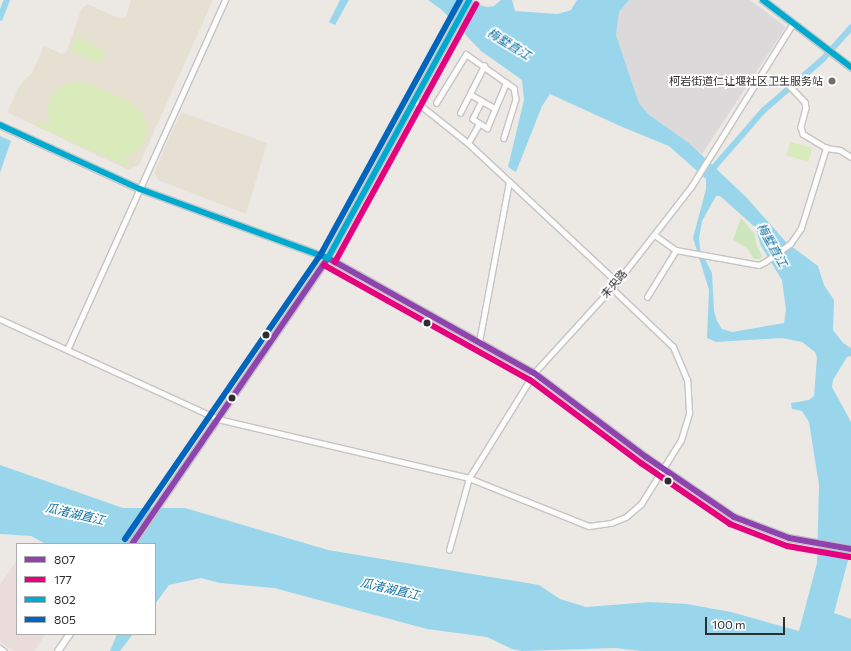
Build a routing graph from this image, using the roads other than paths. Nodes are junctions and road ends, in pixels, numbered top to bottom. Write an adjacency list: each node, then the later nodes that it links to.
1 (225, 0): 22 (street)
2 (469, 0): 10 (main road)
3 (763, 0): 4 (street)
4 (793, 23): 6 (street); 23 (street, 未央路)
5 (484, 66): 7 (street); 9 (street); 12 (street)
6 (851, 67)
7 (506, 83): 13 (street); 17 (street)
8 (788, 84): 19 (street)
9 (470, 94): 11 (street); 14 (street)
10 (414, 100): 18 (street); 25 (main road)
11 (482, 101): 13 (street); 15 (street)
12 (436, 103)
13 (494, 108): 15 (street)
14 (460, 113)
15 (479, 124): 18 (street)
16 (0, 126): 22 (street)
17 (504, 138)
18 (468, 143): 21 (street)
19 (826, 148): 20 (street); 24 (street)
20 (851, 157)
21 (510, 182): 26 (street); 30 (street)
22 (140, 189): 25 (street); 31 (street)
23 (655, 235): 24 (street); 26 (street, 未央路)
24 (676, 250): 28 (street)
25 (328, 258): 30 (street); 33 (main road)
26 (617, 282): 27 (street, 未央路)
27 (611, 288): 32 (street, 未央路); 34 (street)
28 (647, 297)
29 (0, 319): 31 (street)
30 (479, 342): 32 (street)
31 (67, 350): 33 (street)
32 (534, 373): 34 (street); 35 (street, 未央路)
33 (218, 419): 35 (street); 36 (main road)
34 (664, 469): 35 (street); 37 (street)
35 (468, 478): 38 (street, 未央路)
36 (133, 543)
37 (851, 549)
38 (449, 550)
39 (69, 635): 42 (main road)
40 (0, 648): 41 (street)
41 (4, 651)
42 (58, 651)

